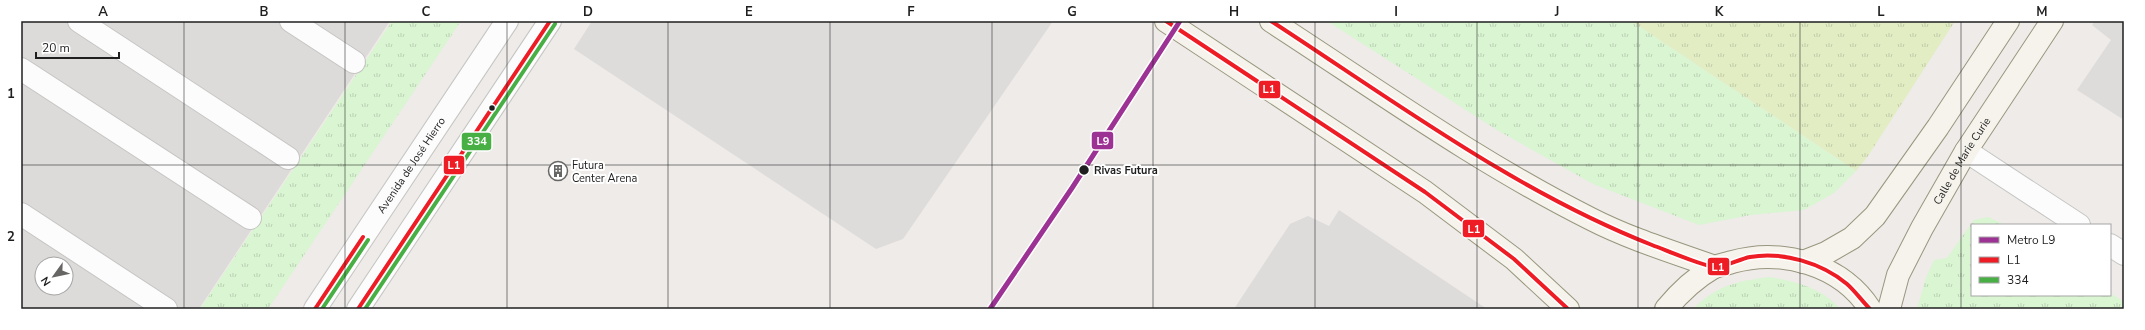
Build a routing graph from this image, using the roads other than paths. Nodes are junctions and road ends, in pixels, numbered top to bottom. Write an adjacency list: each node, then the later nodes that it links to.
1 (79, 21): 12 (street)
2 (292, 21): 9 (street)
3 (507, 21): 21 (street, Avenida de José Hierro)
4 (550, 21): 22 (street)
5 (1166, 21): 23 (main road)
6 (1271, 21): 19 (main road)
7 (2008, 21): 18 (main road)
8 (2052, 21): 11 (main road, Calle de Marie Curie)
9 (354, 62)
10 (21, 69): 14 (street)
11 (1966, 152): 15 (street); 26 (main road, Calle de Marie Curie)
12 (288, 158)
13 (21, 214): 20 (street)
14 (250, 218)
15 (2077, 224)
16 (2111, 246): 17 (street)
17 (2124, 254)
18 (1803, 262): 19 (main road); 25 (main road)
19 (1715, 267): 24 (main road)
20 (166, 309)
21 (316, 309)
22 (358, 309)
23 (1568, 309)
24 (1666, 309)
25 (1870, 309)
26 (1889, 309)

